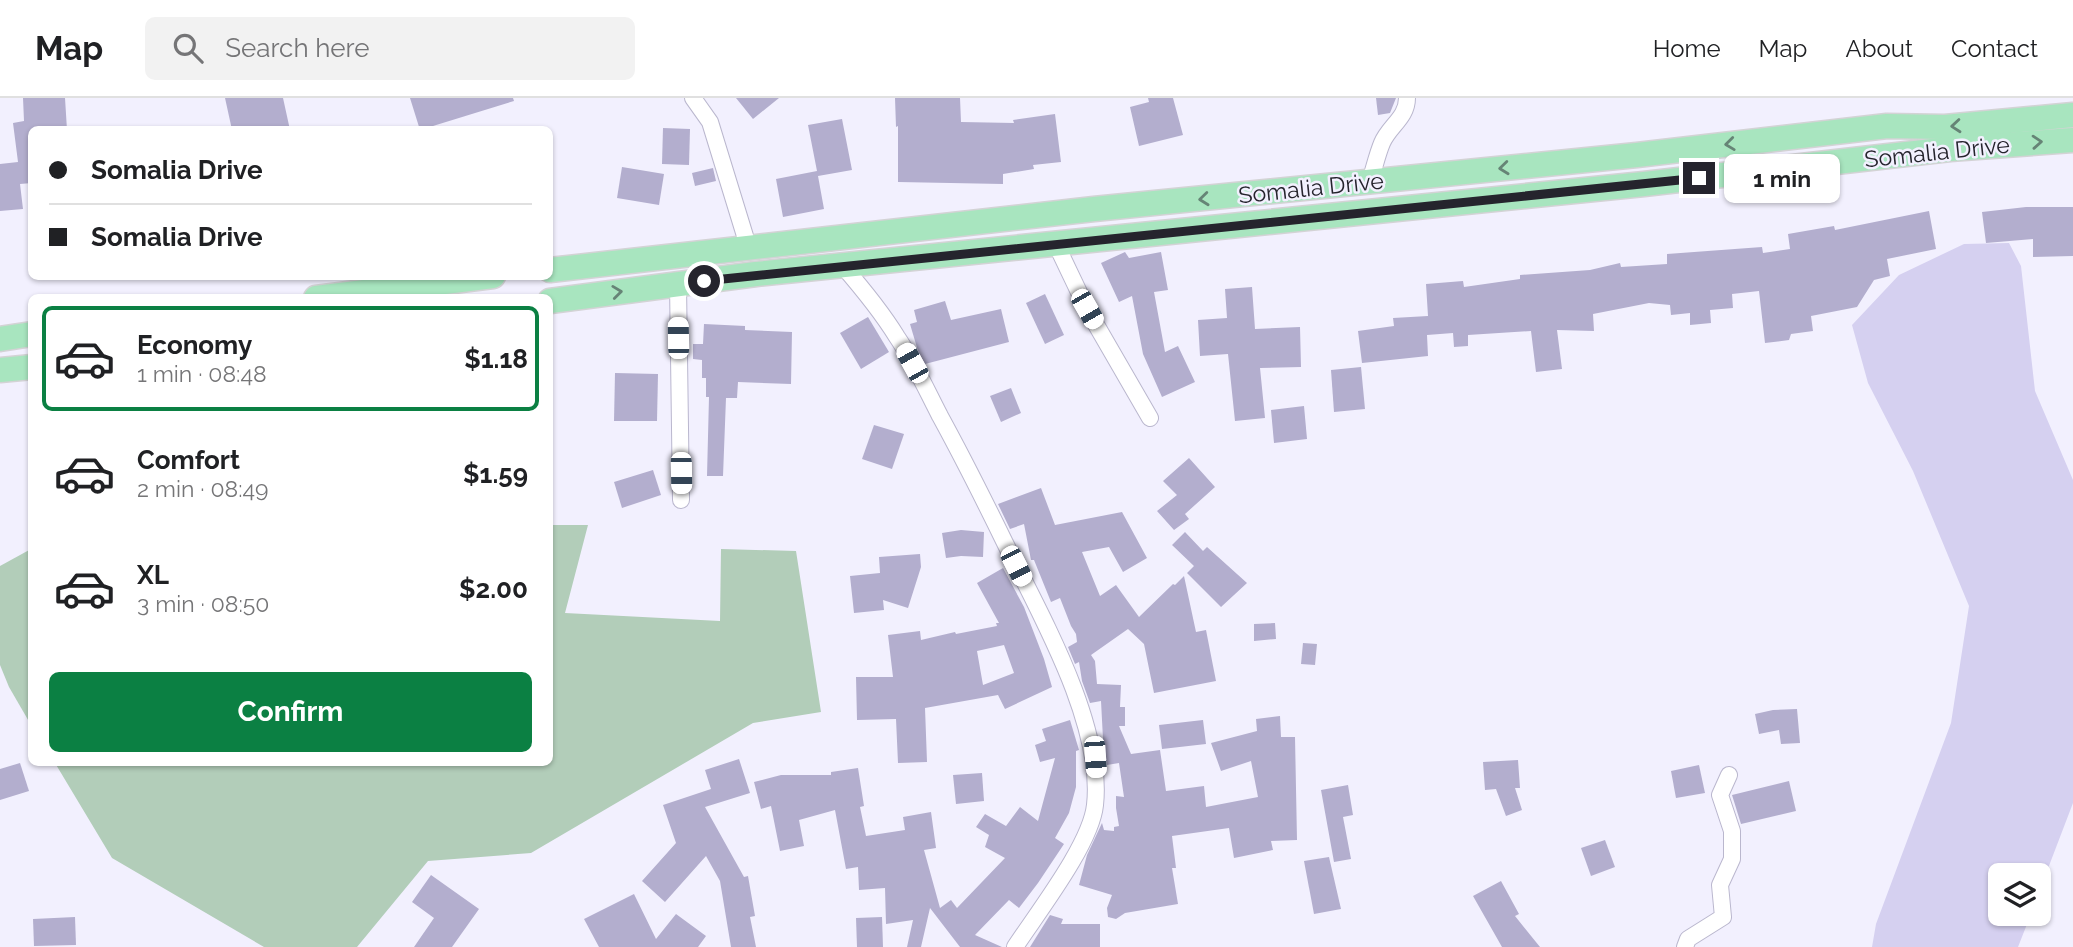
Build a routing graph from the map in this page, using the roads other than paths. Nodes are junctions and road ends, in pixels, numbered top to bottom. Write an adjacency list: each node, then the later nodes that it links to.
1 (693, 98): 7 (street)
2 (1407, 98): 5 (street)
3 (2073, 116): 5 (main road, Somalia Drive, one-way to 5)
4 (2073, 140): 6 (main road, Somalia Drive, one-way to 4)
5 (1370, 181): 7 (main road, Somalia Drive, one-way to 7)
6 (1056, 244): 8 (main road, Somalia Drive); 18 (street)
7 (748, 249): 9 (main road, Somalia Drive)
8 (842, 265): 11 (main road, Somalia Drive); 21 (street)
9 (553, 270)
10 (461, 280): 12 (main road)
11 (678, 284): 13 (main road, Somalia Drive, one-way to 11); 19 (street)
12 (348, 294)
13 (553, 301)
14 (28, 335): 15 (main road)
15 (0, 339)
16 (28, 367): 17 (main road)
17 (0, 370)
18 (1150, 418)
19 (681, 500)
20 (1728, 775): 22 (street)
21 (1015, 947)
22 (1685, 947)

